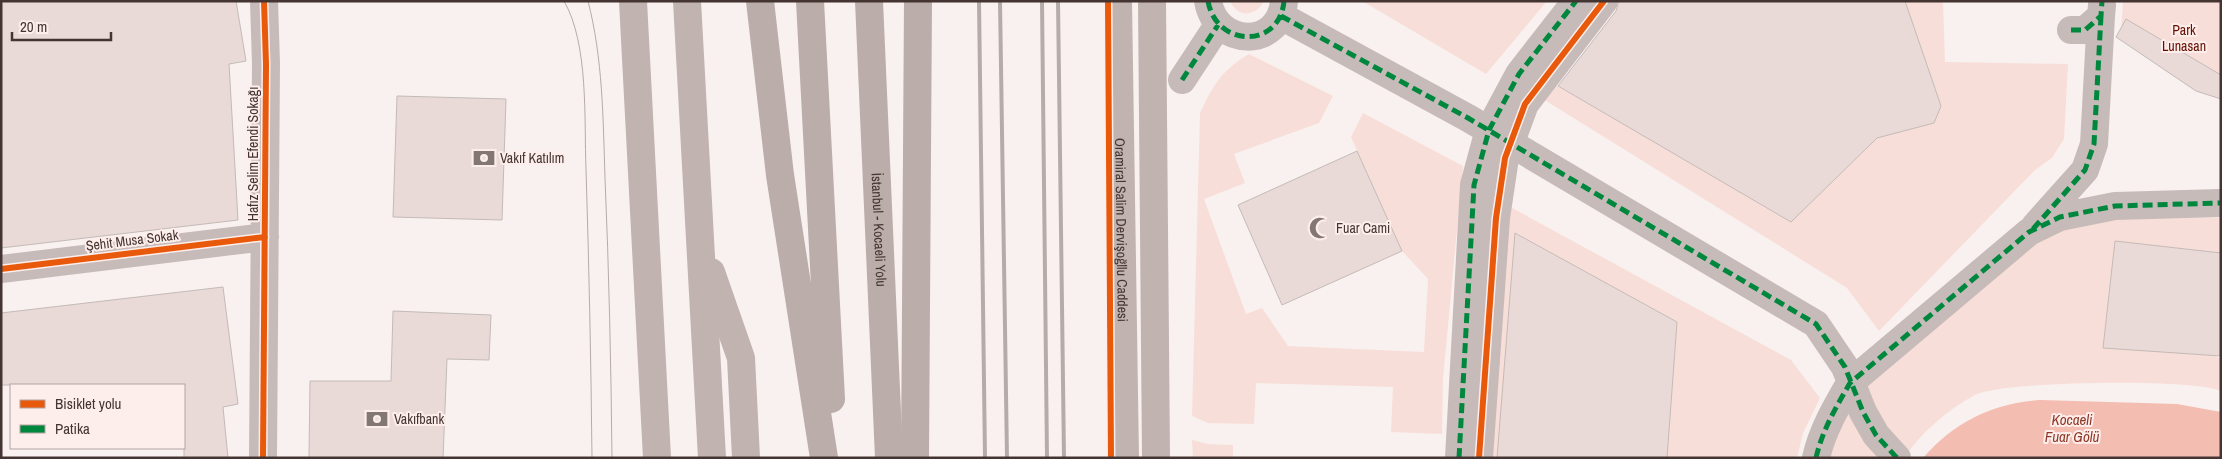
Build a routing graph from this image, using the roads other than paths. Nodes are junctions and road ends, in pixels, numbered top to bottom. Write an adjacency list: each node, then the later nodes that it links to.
1 (264, 1): 20 (street, Hafız Selim Efendi Sokağı)
2 (633, 1): 25 (main road)
3 (760, 1): 28 (highway)
4 (810, 1): 29 (highway)
5 (869, 1): 30 (highway, İstanbul - Kocaeli Yolu)
6 (918, 1): 31 (highway)
7 (1118, 1): 32 (main road, Oramiral Salim Dervişoğllu Caddesi)
8 (1152, 1): 33 (main road)
9 (1576, 1): 17 (street)
10 (1604, 1): 17 (street)
11 (685, 8): 21 (main road)
12 (1282, 8): 14 (street); 17 (street)
13 (2101, 9): 15 (street); 19 (street)
14 (1213, 13): 16 (street)
15 (2072, 30)
16 (1182, 80)
17 (1500, 136): 23 (street); 34 (street); 35 (street)
18 (2221, 203): 19 (street)
19 (2029, 232): 23 (street)
20 (265, 237): 22 (street, Şehit Musa Sokak); 24 (street, Hafız Selim Efendi Sokağı)
21 (701, 242): 26 (main road); 27 (main road)
22 (1, 269)
23 (1850, 383): 36 (street); 37 (street)
24 (263, 458)
25 (657, 458)
26 (712, 458)
27 (746, 458)
28 (824, 458)
29 (834, 458)
30 (889, 458)
31 (915, 458)
32 (1125, 458)
33 (1156, 458)
34 (1459, 458)
35 (1479, 458)
36 (1816, 458)
37 (1897, 458)

